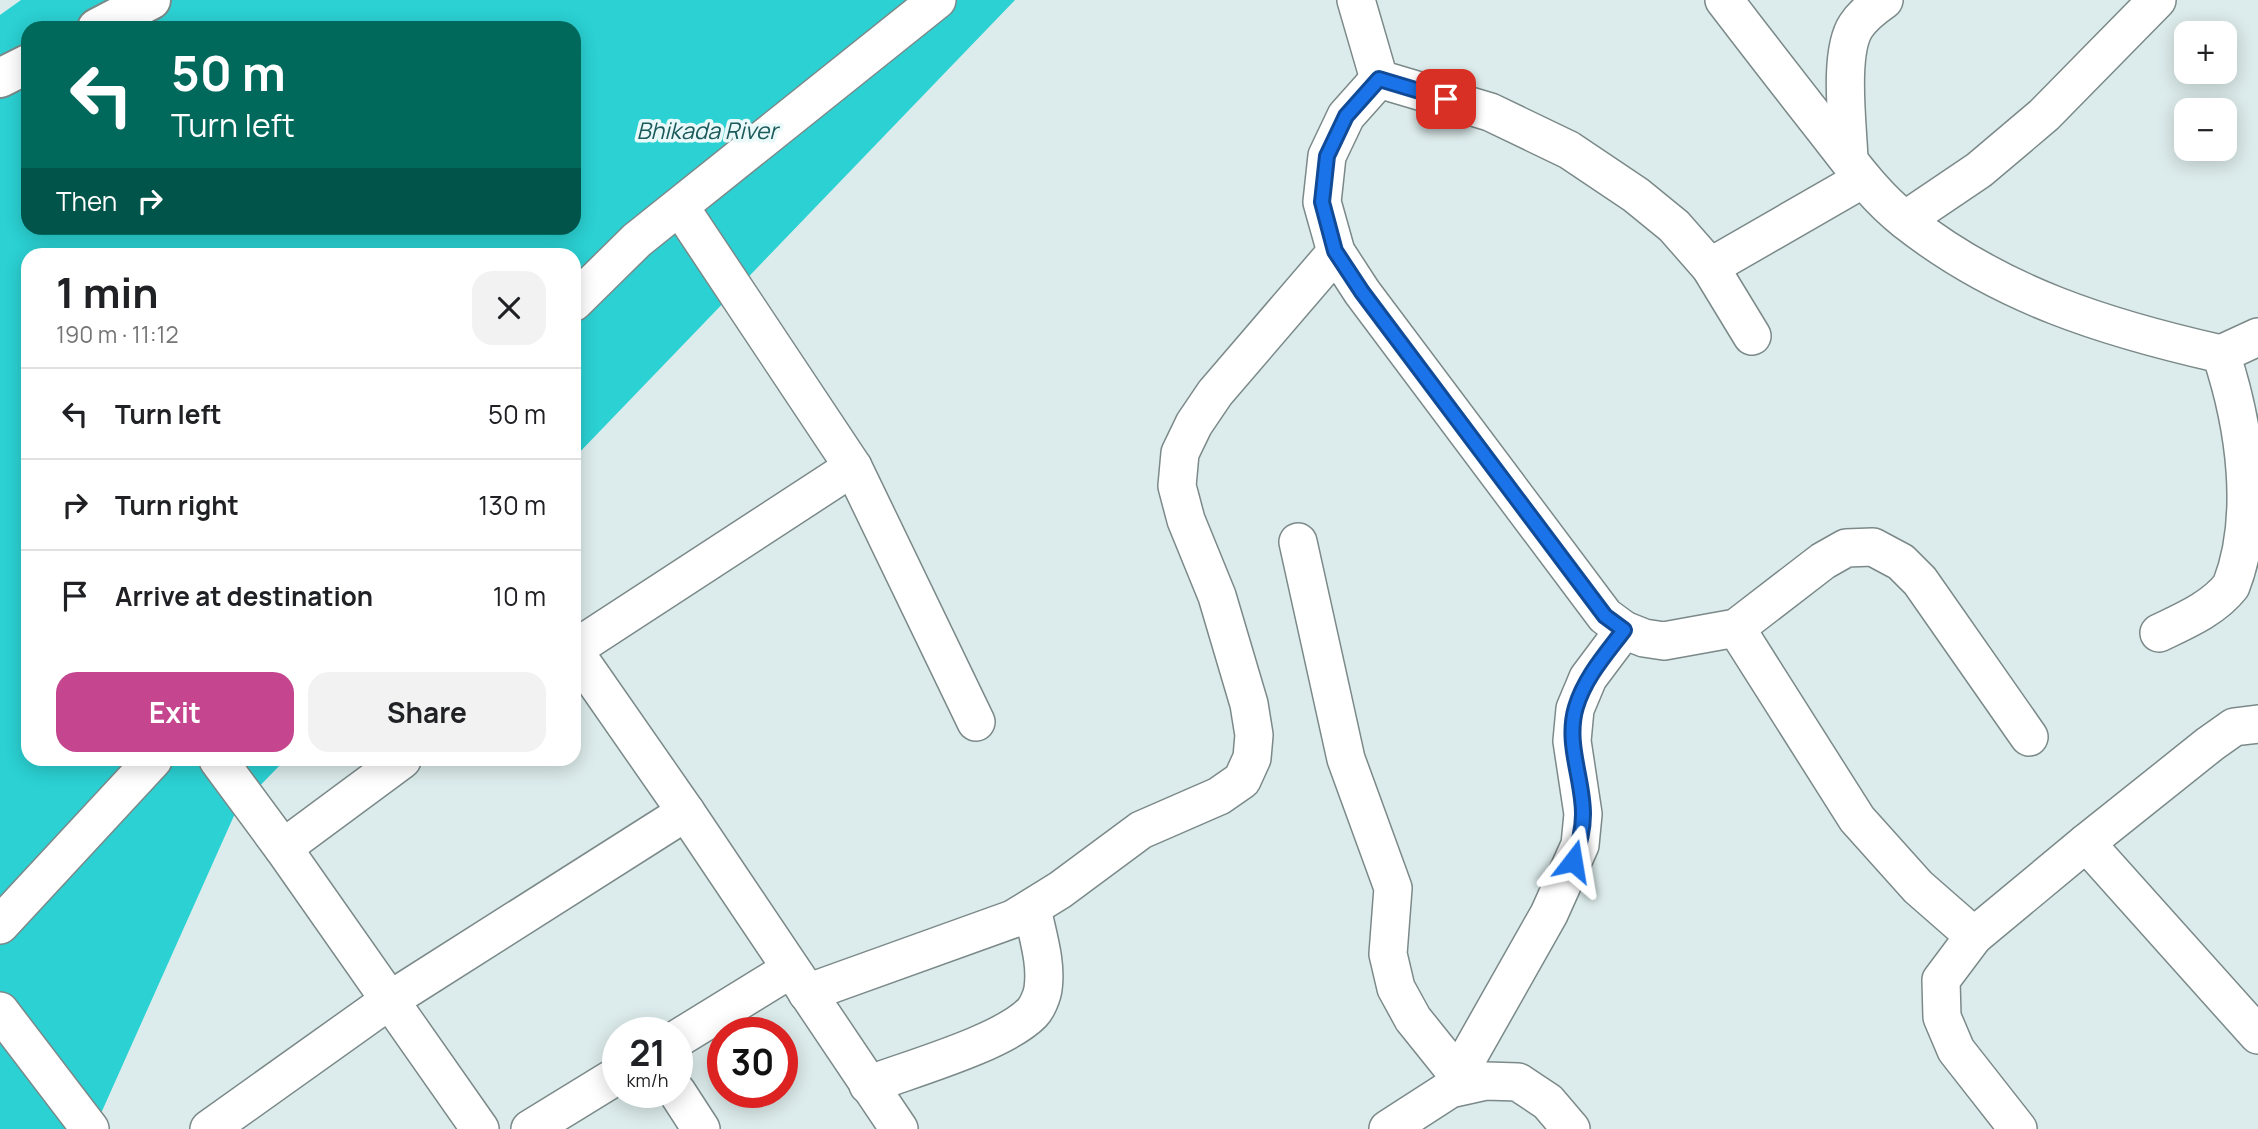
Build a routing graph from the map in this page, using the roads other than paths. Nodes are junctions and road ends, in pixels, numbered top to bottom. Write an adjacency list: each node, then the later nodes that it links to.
1 (151, 0): 7 (street)
2 (937, 0): 12 (street)
3 (1356, 0): 10 (street)
4 (1724, 0): 11 (street)
5 (1884, 0): 11 (street)
6 (2157, 0): 13 (street)
7 (110, 21)
8 (21, 68): 9 (street)
9 (0, 78)
10 (1379, 79): 14 (street); 15 (street)
11 (1856, 170): 13 (street); 15 (street)
12 (680, 207): 16 (street); 20 (street)
13 (1905, 220): 19 (street)
14 (1335, 251): 23 (street); 36 (street)
15 (1710, 267): 17 (street)
16 (581, 295)
17 (1752, 336)
18 (2258, 337): 19 (street)
19 (2221, 354): 24 (street)
20 (853, 467): 25 (street); 27 (street)
21 (1298, 542): 44 (street)
22 (1736, 628): 23 (street); 29 (street); 38 (street)
23 (1624, 630): 44 (street)
24 (2159, 633)
25 (581, 645)
26 (581, 660): 33 (street)
27 (976, 722)
28 (2258, 724): 34 (street)
29 (2029, 737)
30 (147, 766): 37 (street)
31 (222, 766): 35 (street)
32 (394, 766): 35 (street)
33 (686, 812): 39 (street); 40 (street)
34 (2086, 843): 38 (street); 43 (street)
35 (283, 848): 40 (street)
36 (1032, 908): 39 (street); 46 (street)
37 (0, 925)
38 (1974, 936): 56 (street)
39 (799, 981): 42 (street); 46 (street)
40 (390, 1000): 49 (street); 50 (street)
41 (0, 1011): 48 (street)
42 (693, 1031)
43 (2258, 1035)
44 (1454, 1082): 54 (street); 55 (street)
45 (602, 1085): 51 (street)
46 (869, 1085): 53 (street)
47 (687, 1108): 52 (street)
48 (90, 1129)
49 (209, 1129)
50 (480, 1129)
51 (530, 1129)
52 (701, 1129)
53 (899, 1129)
54 (1388, 1129)
55 (1571, 1129)
56 (2018, 1129)

